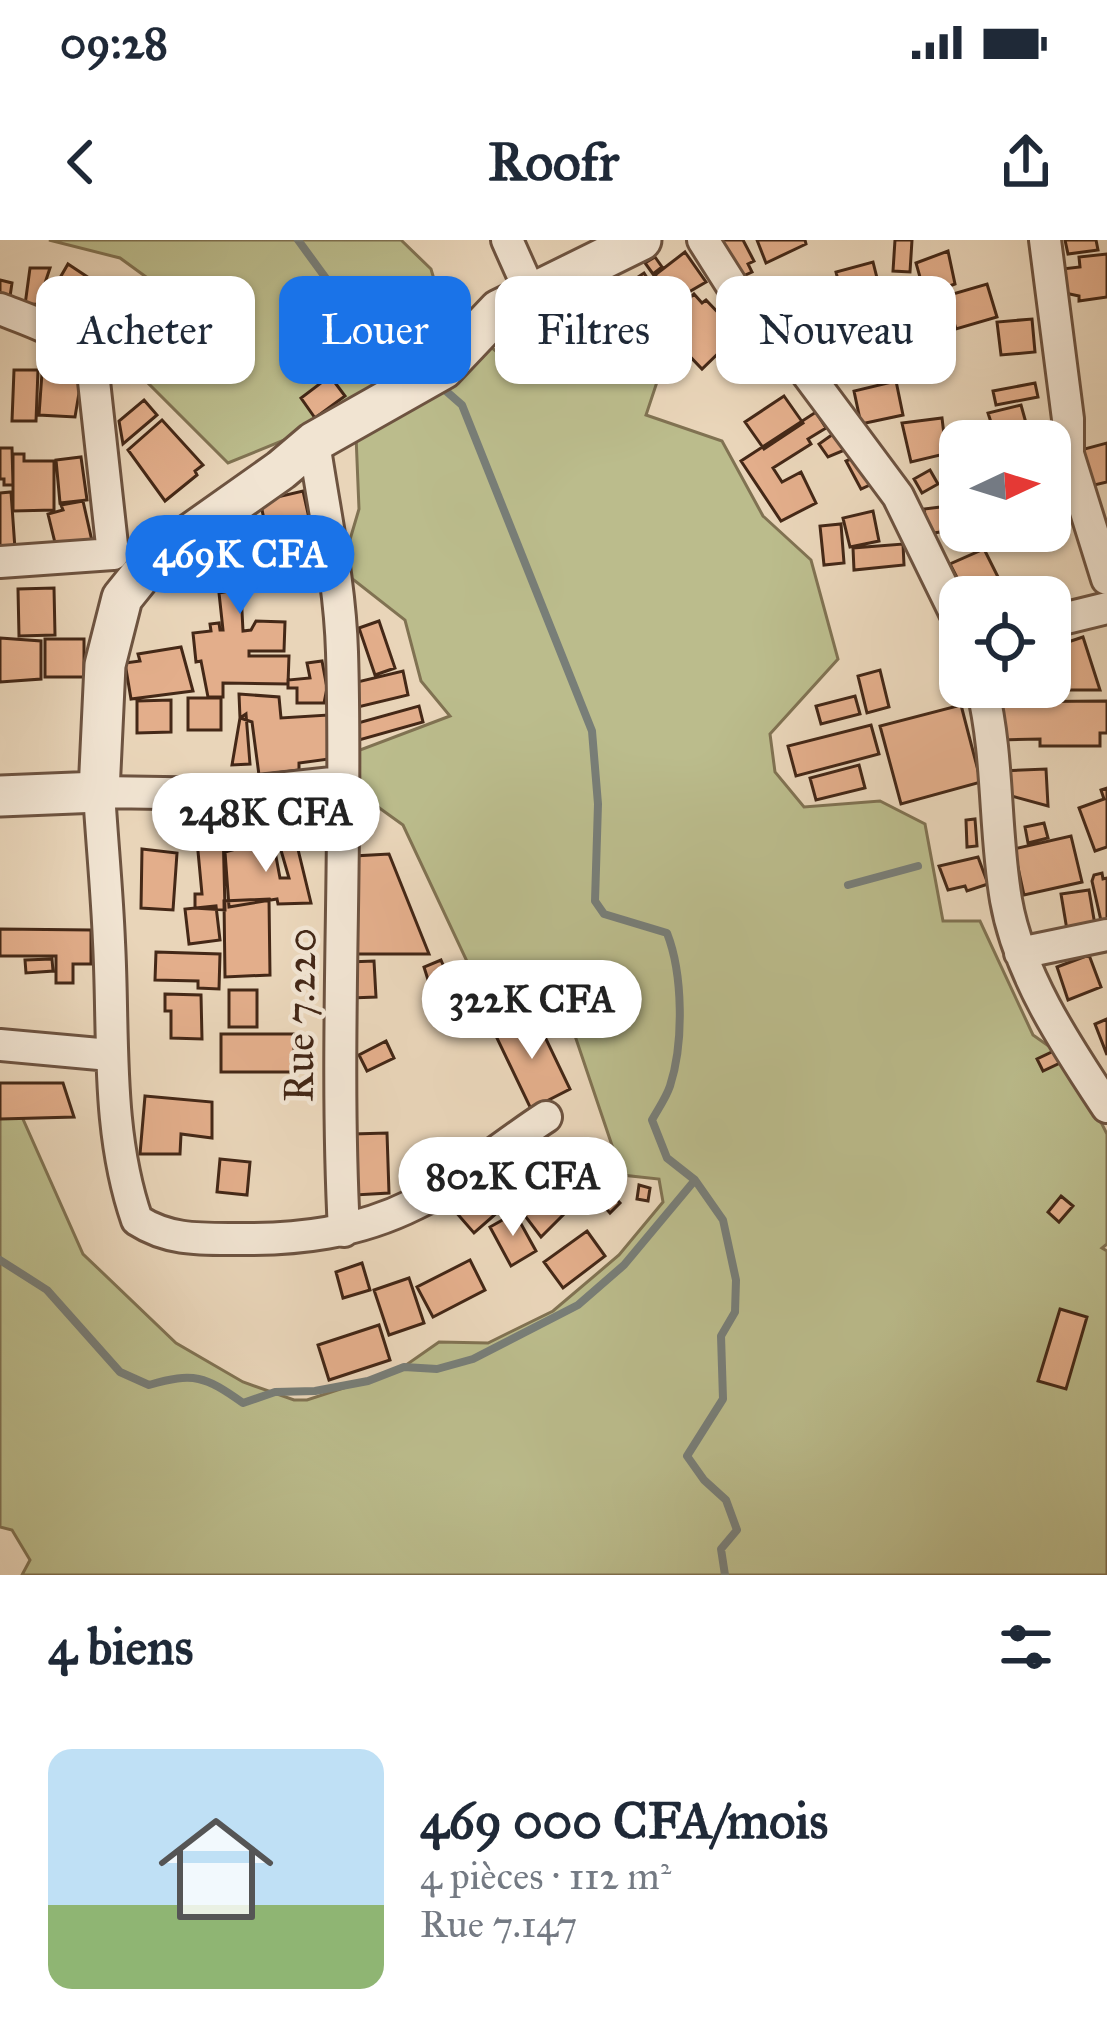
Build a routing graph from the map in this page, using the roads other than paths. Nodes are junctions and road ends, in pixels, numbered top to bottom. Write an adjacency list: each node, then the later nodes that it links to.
1 (507, 240): 5 (street)
2 (641, 240): 6 (street)
3 (703, 240): 12 (street)
4 (1045, 240): 13 (street)
5 (523, 276)
6 (571, 276)
7 (0, 309): 10 (street)
8 (495, 314): 9 (street)
9 (314, 442): 10 (street); 17 (street, Rue 7.220)
10 (132, 558): 11 (street); 18 (street)
11 (0, 562)
12 (939, 579)
13 (1107, 579)
14 (1107, 608): 15 (street)
15 (1071, 617)
16 (985, 708): 21 (street)
17 (342, 782): 18 (street); 26 (street, Rue 7.220)
18 (98, 792): 19 (street); 23 (street)
19 (0, 796)
20 (1107, 935): 21 (street)
21 (1021, 953): 24 (street)
22 (0, 1045): 23 (street)
23 (110, 1055): 26 (street)
24 (1107, 1108)
25 (546, 1117): 26 (street)
26 (344, 1231)

